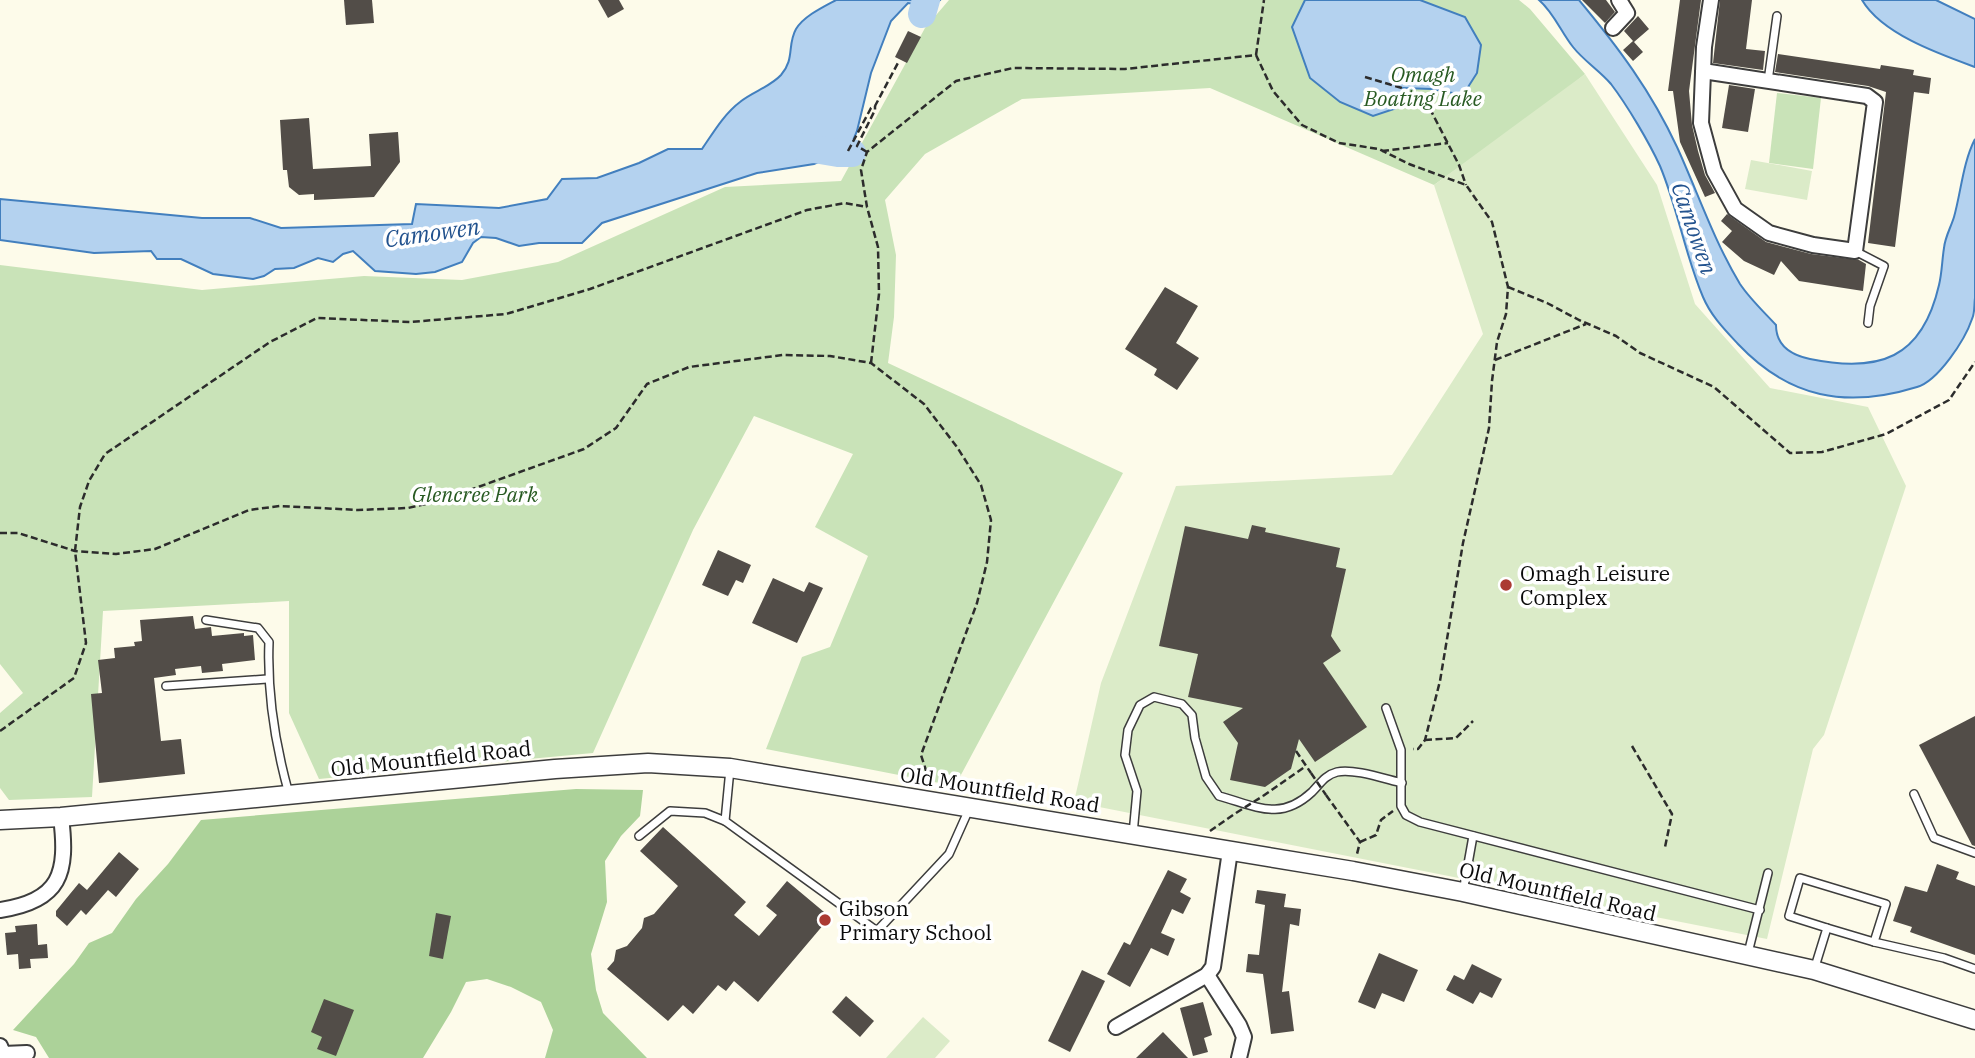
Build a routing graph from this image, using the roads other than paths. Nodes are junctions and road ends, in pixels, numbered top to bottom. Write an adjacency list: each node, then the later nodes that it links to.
1 (1619, 0): 4 (street)
2 (1711, 0): 5 (street)
3 (1777, 16): 6 (lane)
4 (1613, 28)
5 (1703, 71): 6 (street); 7 (street)
6 (1768, 80): 7 (street)
7 (1855, 251): 8 (lane)
8 (1868, 323)
9 (206, 620): 10 (lane)
10 (267, 679): 11 (lane); 15 (lane)
11 (166, 686)
12 (1386, 708): 14 (lane)
13 (730, 768): 15 (street, Old Mountfield Road); 17 (street, Old Mountfield Road); 20 (lane)
14 (1402, 783): 22 (lane); 23 (lane)
15 (289, 794): 18 (street, Old Mountfield Road)
16 (1913, 794): 25 (lane)
17 (970, 807): 20 (lane); 22 (street, Old Mountfield Road)
18 (61, 817): 19 (street, Old Mountfield Road); 28 (street)
19 (0, 820)
20 (725, 821): 21 (lane)
21 (639, 835)
22 (1133, 835): 24 (street, Old Mountfield Road)
23 (1473, 836): 27 (lane); 29 (lane)
24 (1230, 851): 27 (street, Old Mountfield Road); 35 (street)
25 (1975, 853)
26 (1768, 873): 29 (lane)
27 (1463, 892): 32 (street, Old Mountfield Road)
28 (0, 910)
29 (1760, 910): 32 (lane)
30 (1826, 928): 31 (lane); 31 (lane); 34 (lane)
31 (1874, 942): 33 (lane)
32 (1747, 956): 34 (street, Old Mountfield Road)
33 (1975, 969)
34 (1814, 970): 36 (street, Old Mountfield Road)
35 (1208, 975): 37 (street); 40 (street)
36 (1975, 1020)
37 (1116, 1027)
38 (0, 1046): 39 (street)
39 (27, 1053)
40 (1239, 1058)

